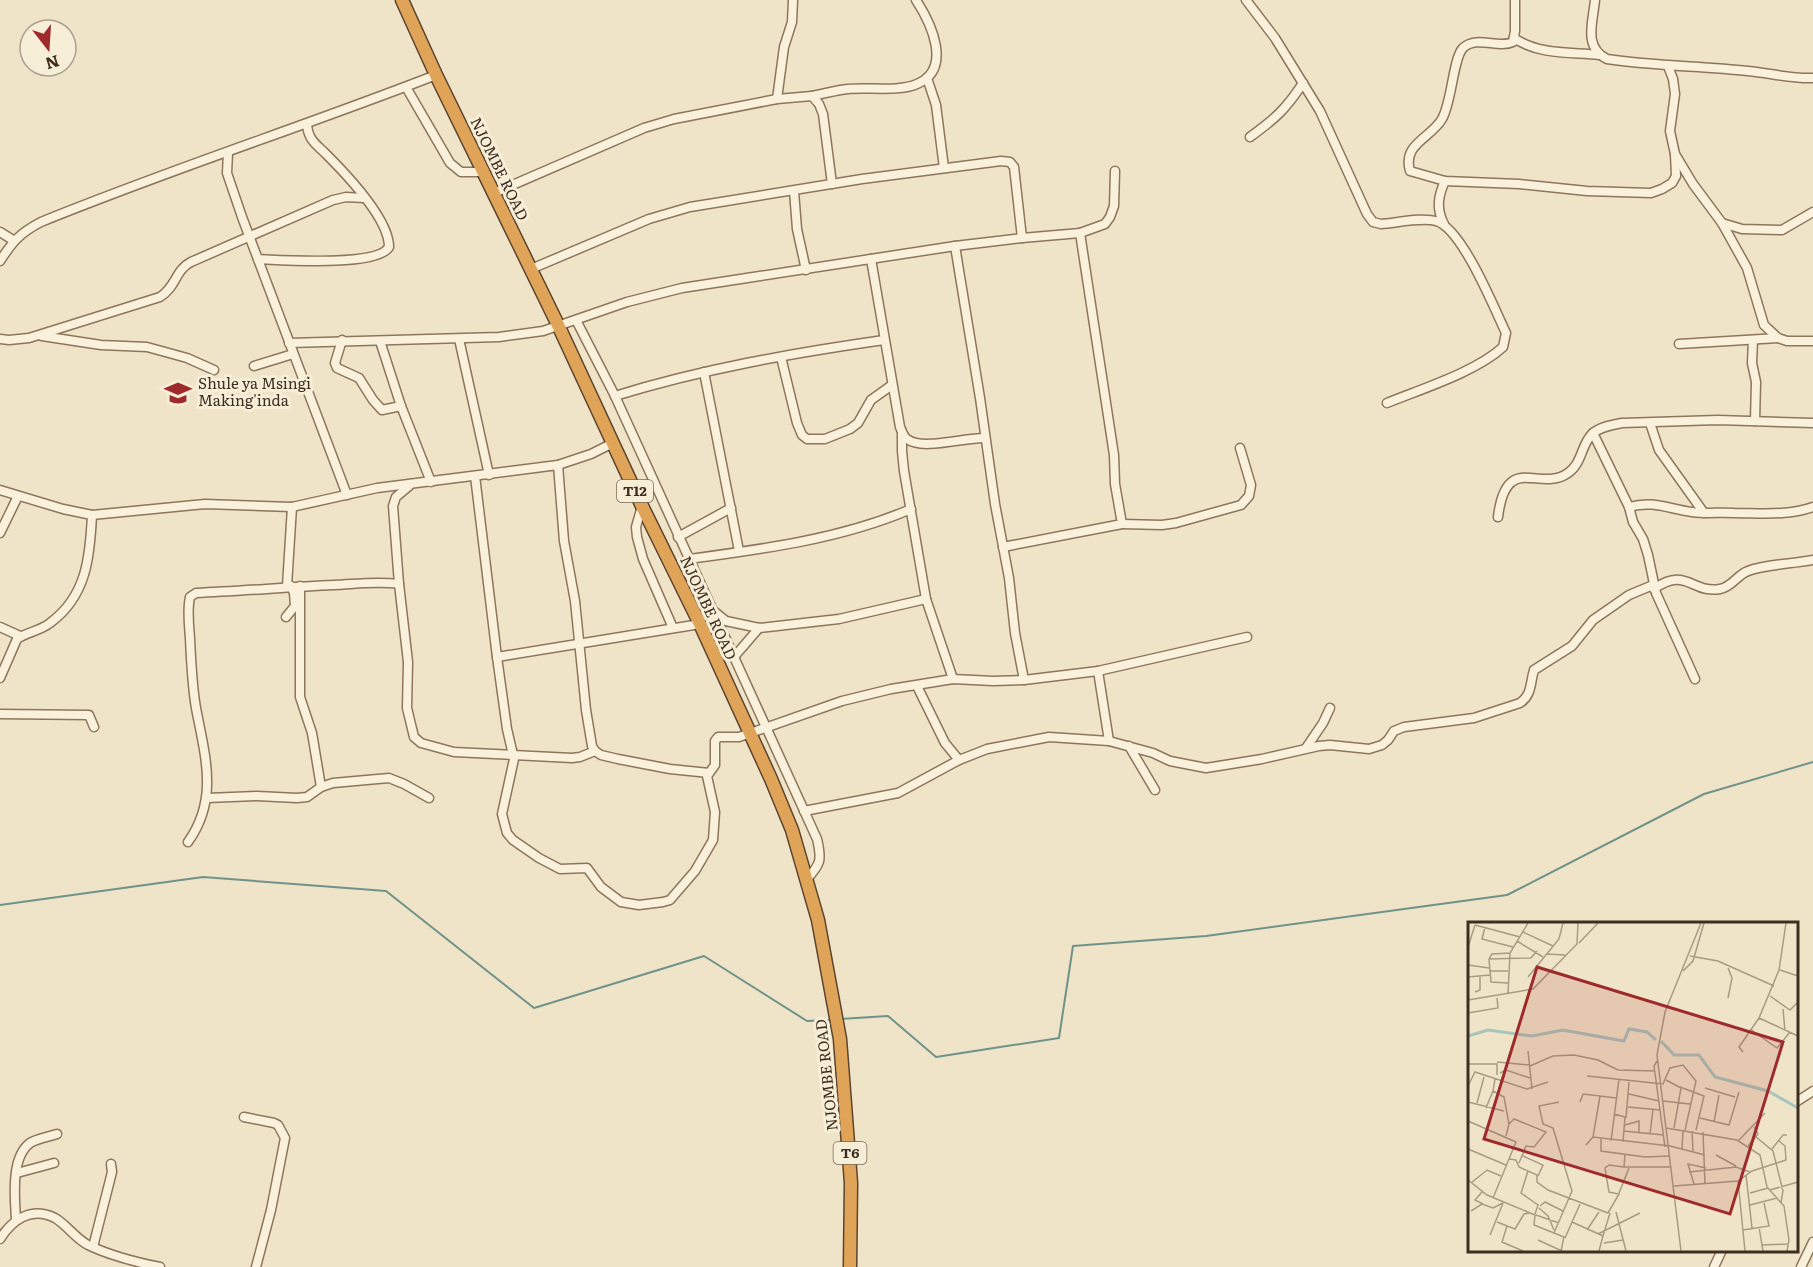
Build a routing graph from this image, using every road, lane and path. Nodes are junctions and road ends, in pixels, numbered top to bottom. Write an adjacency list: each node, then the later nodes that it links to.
1 (402, 0): 10 (highway, NJOMBE ROAD / T12)
2 (793, 0): 16 (street)
3 (916, 0): 11 (street)
4 (1245, 0): 13 (street)
5 (1515, 0): 7 (street)
6 (1595, 0): 8 (street)
7 (1514, 38): 8 (street); 24 (street)
8 (1599, 55): 9 (street)
9 (1668, 66): 12 (street); 20 (street)
10 (436, 75): 14 (street); 23 (highway, NJOMBE ROAD / T12)
11 (927, 78): 15 (street); 21 (street)
12 (1813, 78)
13 (1303, 83): 18 (street); 31 (street)
14 (405, 87): 17 (street); 23 (street)
15 (812, 96): 16 (street); 25 (street)
16 (777, 99): 27 (street)
17 (307, 124): 19 (street); 28 (street)
18 (1250, 137)
19 (228, 153): 34 (street); 36 (street)
20 (1675, 154): 24 (street); 30 (street)
21 (944, 168): 25 (street); 35 (street)
22 (1115, 171): 33 (street)
23 (483, 172): 27 (highway, NJOMBE ROAD / T12)
24 (1445, 181): 31 (street)
25 (832, 184): 26 (street)
26 (794, 191): 41 (street); 42 (street)
27 (494, 193): 41 (highway, NJOMBE ROAD / T12)
28 (364, 198): 34 (street); 39 (street)
29 (1813, 212): 30 (street)
30 (1722, 223): 46 (street)
31 (1444, 224): 63 (street)
32 (0, 232): 36 (street)
33 (1080, 234): 35 (street); 90 (street)
34 (249, 236): 39 (street); 45 (street)
35 (1022, 238): 37 (street)
36 (13, 240): 40 (street)
37 (955, 246): 38 (street); 70 (street)
38 (871, 259): 42 (street); 50 (street)
39 (258, 260): 54 (street)
40 (0, 261)
41 (531, 269): 44 (highway, NJOMBE ROAD / T12)
42 (806, 270): 43 (street)
43 (576, 320): 44 (street); 62 (street)
44 (559, 327): 48 (street); 71 (highway, NJOMBE ROAD / T12)
45 (37, 336): 47 (street); 59 (street)
46 (1778, 338): 51 (street); 53 (street)
47 (0, 339)
48 (459, 339): 52 (street); 74 (street)
49 (342, 340): 52 (street); 54 (street); 64 (street)
50 (884, 340): 57 (street); 61 (street)
51 (1753, 340): 55 (street); 65 (street)
52 (380, 341): 64 (street)
53 (1813, 341)
54 (289, 343): 56 (street)
55 (1679, 344)
56 (293, 354): 58 (street); 79 (street)
57 (781, 357): 60 (street); 61 (street)
58 (254, 366)
59 (214, 370)
60 (704, 372): 62 (street); 85 (street)
61 (892, 385): 69 (street)
62 (615, 396): 92 (street)
63 (1387, 403)
64 (401, 406): 76 (street)
65 (1755, 421): 66 (street); 67 (street)
66 (1650, 423): 68 (street); 87 (street)
67 (1813, 423)
68 (1593, 432): 83 (street); 89 (street)
69 (902, 433): 70 (street); 86 (street)
70 (986, 438): 93 (street)
71 (613, 443): 73 (street); 81 (highway, NJOMBE ROAD / T12)
72 (1240, 448): 90 (street)
73 (558, 465): 74 (street); 109 (street)
74 (489, 475): 75 (street)
75 (475, 476): 76 (street); 110 (street)
76 (431, 482): 77 (street)
77 (410, 486): 79 (street); 97 (street)
78 (0, 490): 80 (street)
79 (347, 495): 82 (street)
80 (18, 496): 88 (street); 91 (street)
81 (642, 506): 103 (highway, NJOMBE ROAD / T12); 105 (street)
82 (292, 507): 88 (street); 98 (street)
83 (1629, 507): 87 (street); 99 (street)
84 (1813, 507): 87 (street)
85 (731, 508): 92 (street); 94 (street)
86 (911, 510): 94 (street); 100 (street)
87 (1704, 513)
88 (92, 515): 107 (street)
89 (1498, 517)
90 (1122, 524): 93 (street)
91 (0, 533)
92 (678, 537): 95 (street)
93 (1003, 547): 116 (street)
94 (739, 551): 95 (street)
95 (689, 559): 101 (street)
96 (1813, 560): 99 (street)
97 (399, 584): 98 (street); 127 (street)
98 (293, 586): 102 (street); 130 (street); 132 (street)
99 (1653, 587): 115 (street); 125 (street)
100 (926, 599): 106 (street); 114 (street)
101 (714, 612): 106 (street); 111 (street)
102 (286, 617)
103 (700, 624): 105 (street); 122 (highway, NJOMBE ROAD / T12)
104 (0, 627): 107 (street)
105 (673, 628): 109 (street)
106 (759, 628): 111 (street)
107 (20, 636): 113 (street)
108 (1247, 637): 112 (street)
109 (579, 643): 110 (street); 126 (street)
110 (496, 657): 127 (street)
111 (734, 657): 121 (street)
112 (1098, 671): 116 (street); 123 (street)
113 (0, 678)
114 (953, 679): 116 (street); 117 (street)
115 (1695, 679)
116 (1024, 680)
117 (917, 686): 121 (street); 128 (street)
118 (1330, 708): 125 (street)
119 (0, 714): 120 (street)
120 (94, 727)
121 (765, 727): 122 (street); 134 (street)
122 (749, 733): 129 (street); 136 (highway, NJOMBE ROAD / T12)
123 (1109, 741): 124 (street); 128 (street)
124 (1129, 746): 125 (street); 131 (street)
125 (1306, 748)
126 (595, 751): 127 (street); 129 (street)
127 (513, 754): 129 (street)
128 (959, 760): 134 (street)
129 (709, 773)
130 (321, 787): 132 (street); 133 (street)
131 (1155, 790)
132 (207, 798): 135 (street)
133 (429, 798)
134 (804, 811): 136 (street)
135 (189, 842)
136 (806, 880): 137 (highway, NJOMBE ROAD / T12)
137 (833, 994): 152 (highway, NJOMBE ROAD / T6)
138 (1813, 1091): 139 (street)
139 (1798, 1101)
140 (244, 1117): 151 (street)
141 (57, 1134): 144 (street)
142 (54, 1163): 144 (street)
143 (111, 1164): 148 (street)
144 (17, 1173): 145 (street)
145 (16, 1220): 146 (street); 148 (street)
146 (0, 1239)
147 (1813, 1242): 154 (street)
148 (93, 1247): 150 (street)
149 (1722, 1252): 153 (street)
150 (160, 1267)
151 (256, 1267)
152 (850, 1267)
153 (1714, 1267)
154 (1801, 1267)

